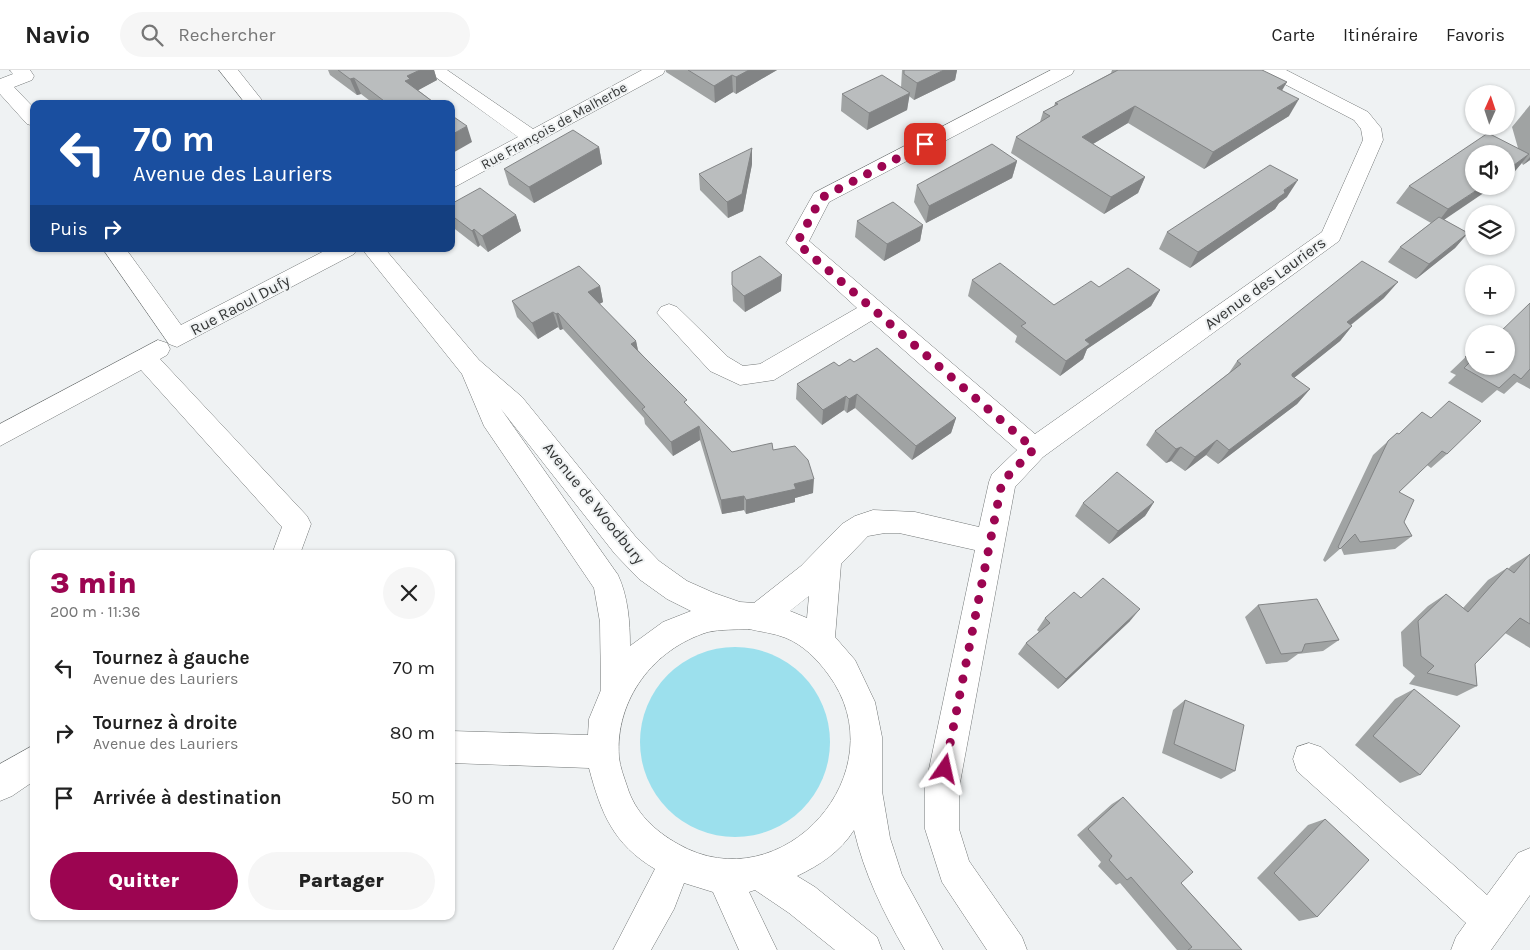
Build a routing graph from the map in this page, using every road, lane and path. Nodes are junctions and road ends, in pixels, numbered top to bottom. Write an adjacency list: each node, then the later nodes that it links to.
1 (19, 70): 8 (street)
2 (228, 70): 7 (street)
3 (435, 70): 9 (street)
4 (656, 70): 9 (street, Rue François de Malherbe)
5 (1065, 70): 14 (street)
6 (1272, 70): 20 (street, Avenue des Lauriers)
7 (253, 100)
8 (30, 116)
9 (532, 138): 10 (street, Rue François de Malherbe)
10 (455, 180)
11 (116, 252): 16 (street, Rue Raoul Dufy)
12 (340, 252): 16 (street, Rue Raoul Dufy)
13 (375, 252): 18 (street, Avenue de Woodbury)
14 (873, 309): 15 (street); 20 (street)
15 (669, 313)
16 (177, 338): 17 (street)
17 (144, 357): 19 (street); 22 (street)
18 (470, 367): 24 (street, Avenue de Woodbury); 26 (street, Avenue de Woodbury)
19 (0, 436)
20 (1034, 449): 21 (street, Avenue des Lauriers)
21 (990, 542): 23 (street); 42 (street, Avenue des Lauriers)
22 (287, 550)
23 (827, 560): 24 (street); 25 (street)
24 (747, 615): 25 (street, Avenue de Woodbury); 26 (street, Avenue de Woodbury)
25 (819, 643): 31 (street, Avenue de Woodbury)
26 (616, 689): 28 (street, Avenue de Woodbury)
27 (455, 748): 28 (street)
28 (602, 752): 33 (street, Avenue de Woodbury)
29 (1309, 759): 37 (street)
30 (30, 764): 32 (street)
31 (864, 768): 35 (street, Avenue de Woodbury); 41 (street, Avenue de Woodbury)
32 (0, 784)
33 (675, 862): 36 (street, Avenue de Woodbury); 38 (street)
34 (1530, 865): 37 (street)
35 (760, 873): 36 (street, Avenue de Woodbury); 40 (street)
36 (723, 875): 39 (street)
37 (1490, 921): 43 (street)
38 (631, 950)
39 (759, 950)
40 (864, 950)
41 (925, 950)
42 (1009, 950)
43 (1469, 950)

